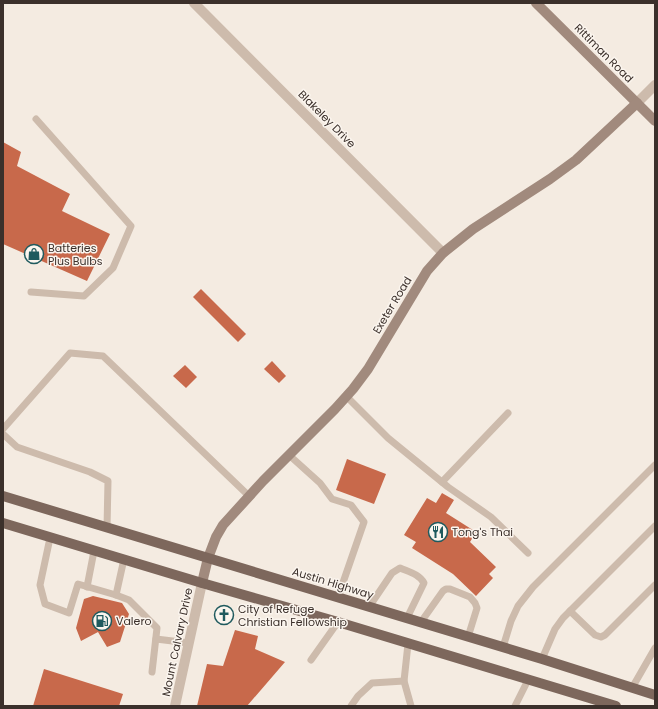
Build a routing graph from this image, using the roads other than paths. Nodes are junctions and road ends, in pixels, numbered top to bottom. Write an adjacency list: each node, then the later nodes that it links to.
1 (194, 3): 7 (street, Blakeley Drive)
2 (536, 3): 4 (street, Rittiman Road)
3 (655, 85): 4 (street, Exeter Road)
4 (637, 103): 6 (street, Rittiman Road); 7 (street, Exeter Road)
5 (36, 119): 8 (lane)
6 (655, 121)
7 (443, 253): 9 (street, Exeter Road)
8 (30, 292)
9 (346, 396): 13 (street, Exeter Road); 15 (lane)
10 (508, 414): 15 (lane)
11 (3, 430): 17 (lane)
12 (3, 434): 20 (lane)
13 (289, 455): 17 (street, Exeter Road); 30 (lane)
14 (655, 465): 40 (lane)
15 (442, 482): 23 (lane)
16 (3, 496): 20 (main road, Austin Highway)
17 (249, 496): 24 (street, Exeter Road)
18 (3, 523): 21 (main road)
19 (655, 526): 32 (lane)
20 (107, 528): 24 (main road, Austin Highway)
21 (50, 538): 22 (main road); 28 (lane)
22 (94, 550): 25 (main road); 28 (lane)
23 (528, 553)
24 (208, 558): 26 (street, Exeter Road); 30 (main road, Austin Highway)
25 (124, 560): 26 (main road); 29 (lane)
26 (202, 583): 34 (main road); 38 (street, Mount Calvary Drive)
27 (655, 585): 32 (lane)
28 (87, 587): 29 (lane)
29 (116, 595): 37 (lane)
30 (338, 597): 31 (main road, Austin Highway)
31 (369, 606): 33 (main road, Austin Highway); 33 (lane)
32 (570, 611): 42 (lane)
33 (407, 618): 35 (main road, Austin Highway)
34 (338, 622): 39 (main road); 43 (lane)
35 (421, 622): 36 (main road, Austin Highway); 36 (lane)
36 (468, 637): 40 (main road, Austin Highway)
37 (156, 639): 38 (lane); 44 (lane)
38 (189, 643): 49 (street, Mount Calvary Drive)
39 (408, 644): 45 (main road); 46 (lane)
40 (503, 647): 42 (main road, Austin Highway)
41 (655, 648): 47 (lane)
42 (542, 659): 47 (main road, Austin Highway)
43 (311, 660)
44 (152, 672)
45 (528, 680): 52 (lane); 53 (main road)
46 (404, 681): 50 (lane); 51 (lane)
47 (632, 688): 48 (main road, Austin Highway)
48 (655, 695)
49 (175, 706)
50 (351, 706)
51 (411, 706)
52 (515, 706)
53 (616, 706)

